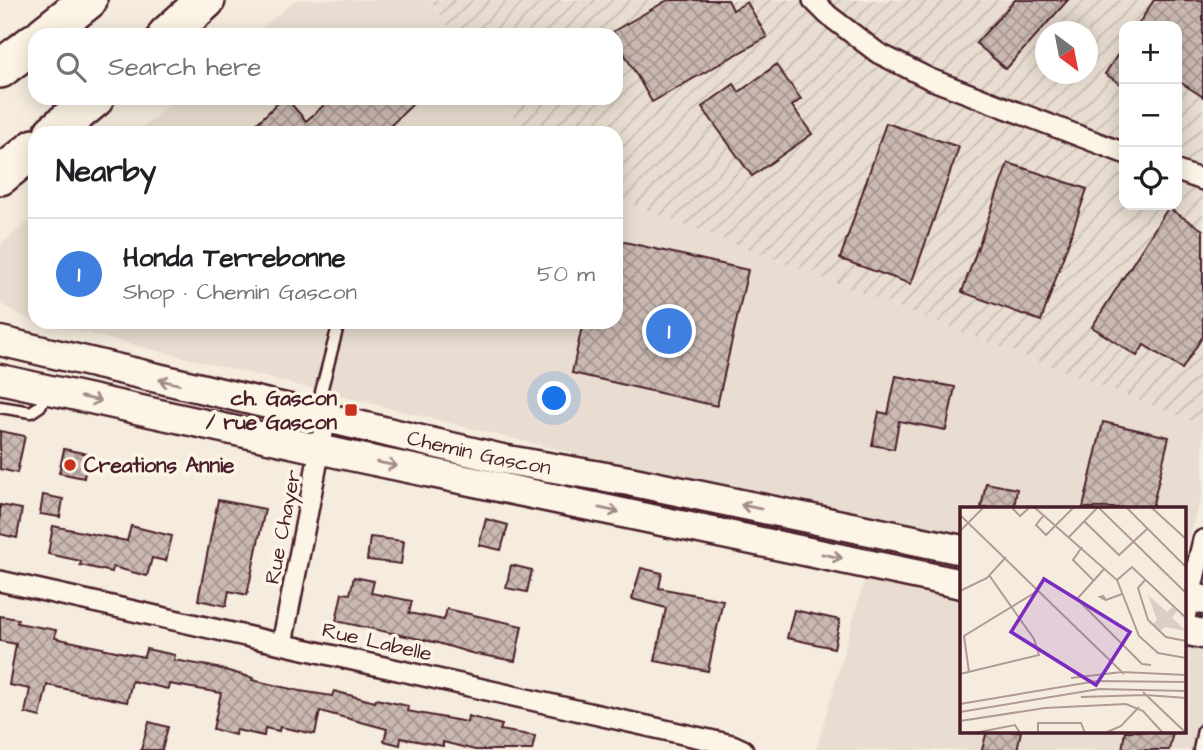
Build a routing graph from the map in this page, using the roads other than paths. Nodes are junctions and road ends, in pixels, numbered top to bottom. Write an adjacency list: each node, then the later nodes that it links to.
1 (88, 0): 4 (highway)
2 (206, 0): 5 (highway)
3 (813, 0): 10 (street)
4 (53, 28)
5 (175, 28)
6 (28, 47): 7 (highway)
7 (0, 69)
8 (87, 105): 9 (highway)
9 (61, 126)
10 (1119, 151)
11 (28, 154): 13 (highway)
12 (1182, 173): 14 (street)
13 (0, 176)
14 (1203, 180)
15 (337, 329): 20 (lane)
16 (0, 341): 20 (main road, Chemin Gascon, one-way to 16)
17 (0, 379): 18 (main road, Chemin Gascon)
18 (49, 389): 19 (lane); 21 (main road, Chemin Gascon, one-way to 21)
19 (0, 407)
20 (326, 418): 21 (street, Rue Chayer); 23 (main road, Chemin Gascon, one-way to 20)
21 (320, 449): 25 (main road, Chemin Gascon, one-way to 25); 29 (street, Rue Chayer)
22 (1203, 540): 26 (street)
23 (960, 550)
24 (0, 581): 29 (street, Rue Labelle)
25 (960, 584)
26 (1190, 604)
27 (1186, 630): 28 (main road)
28 (1203, 634)
29 (282, 644): 31 (street, Rue Labelle)
30 (1203, 730): 32 (lane)
31 (743, 750)
32 (1199, 750)

